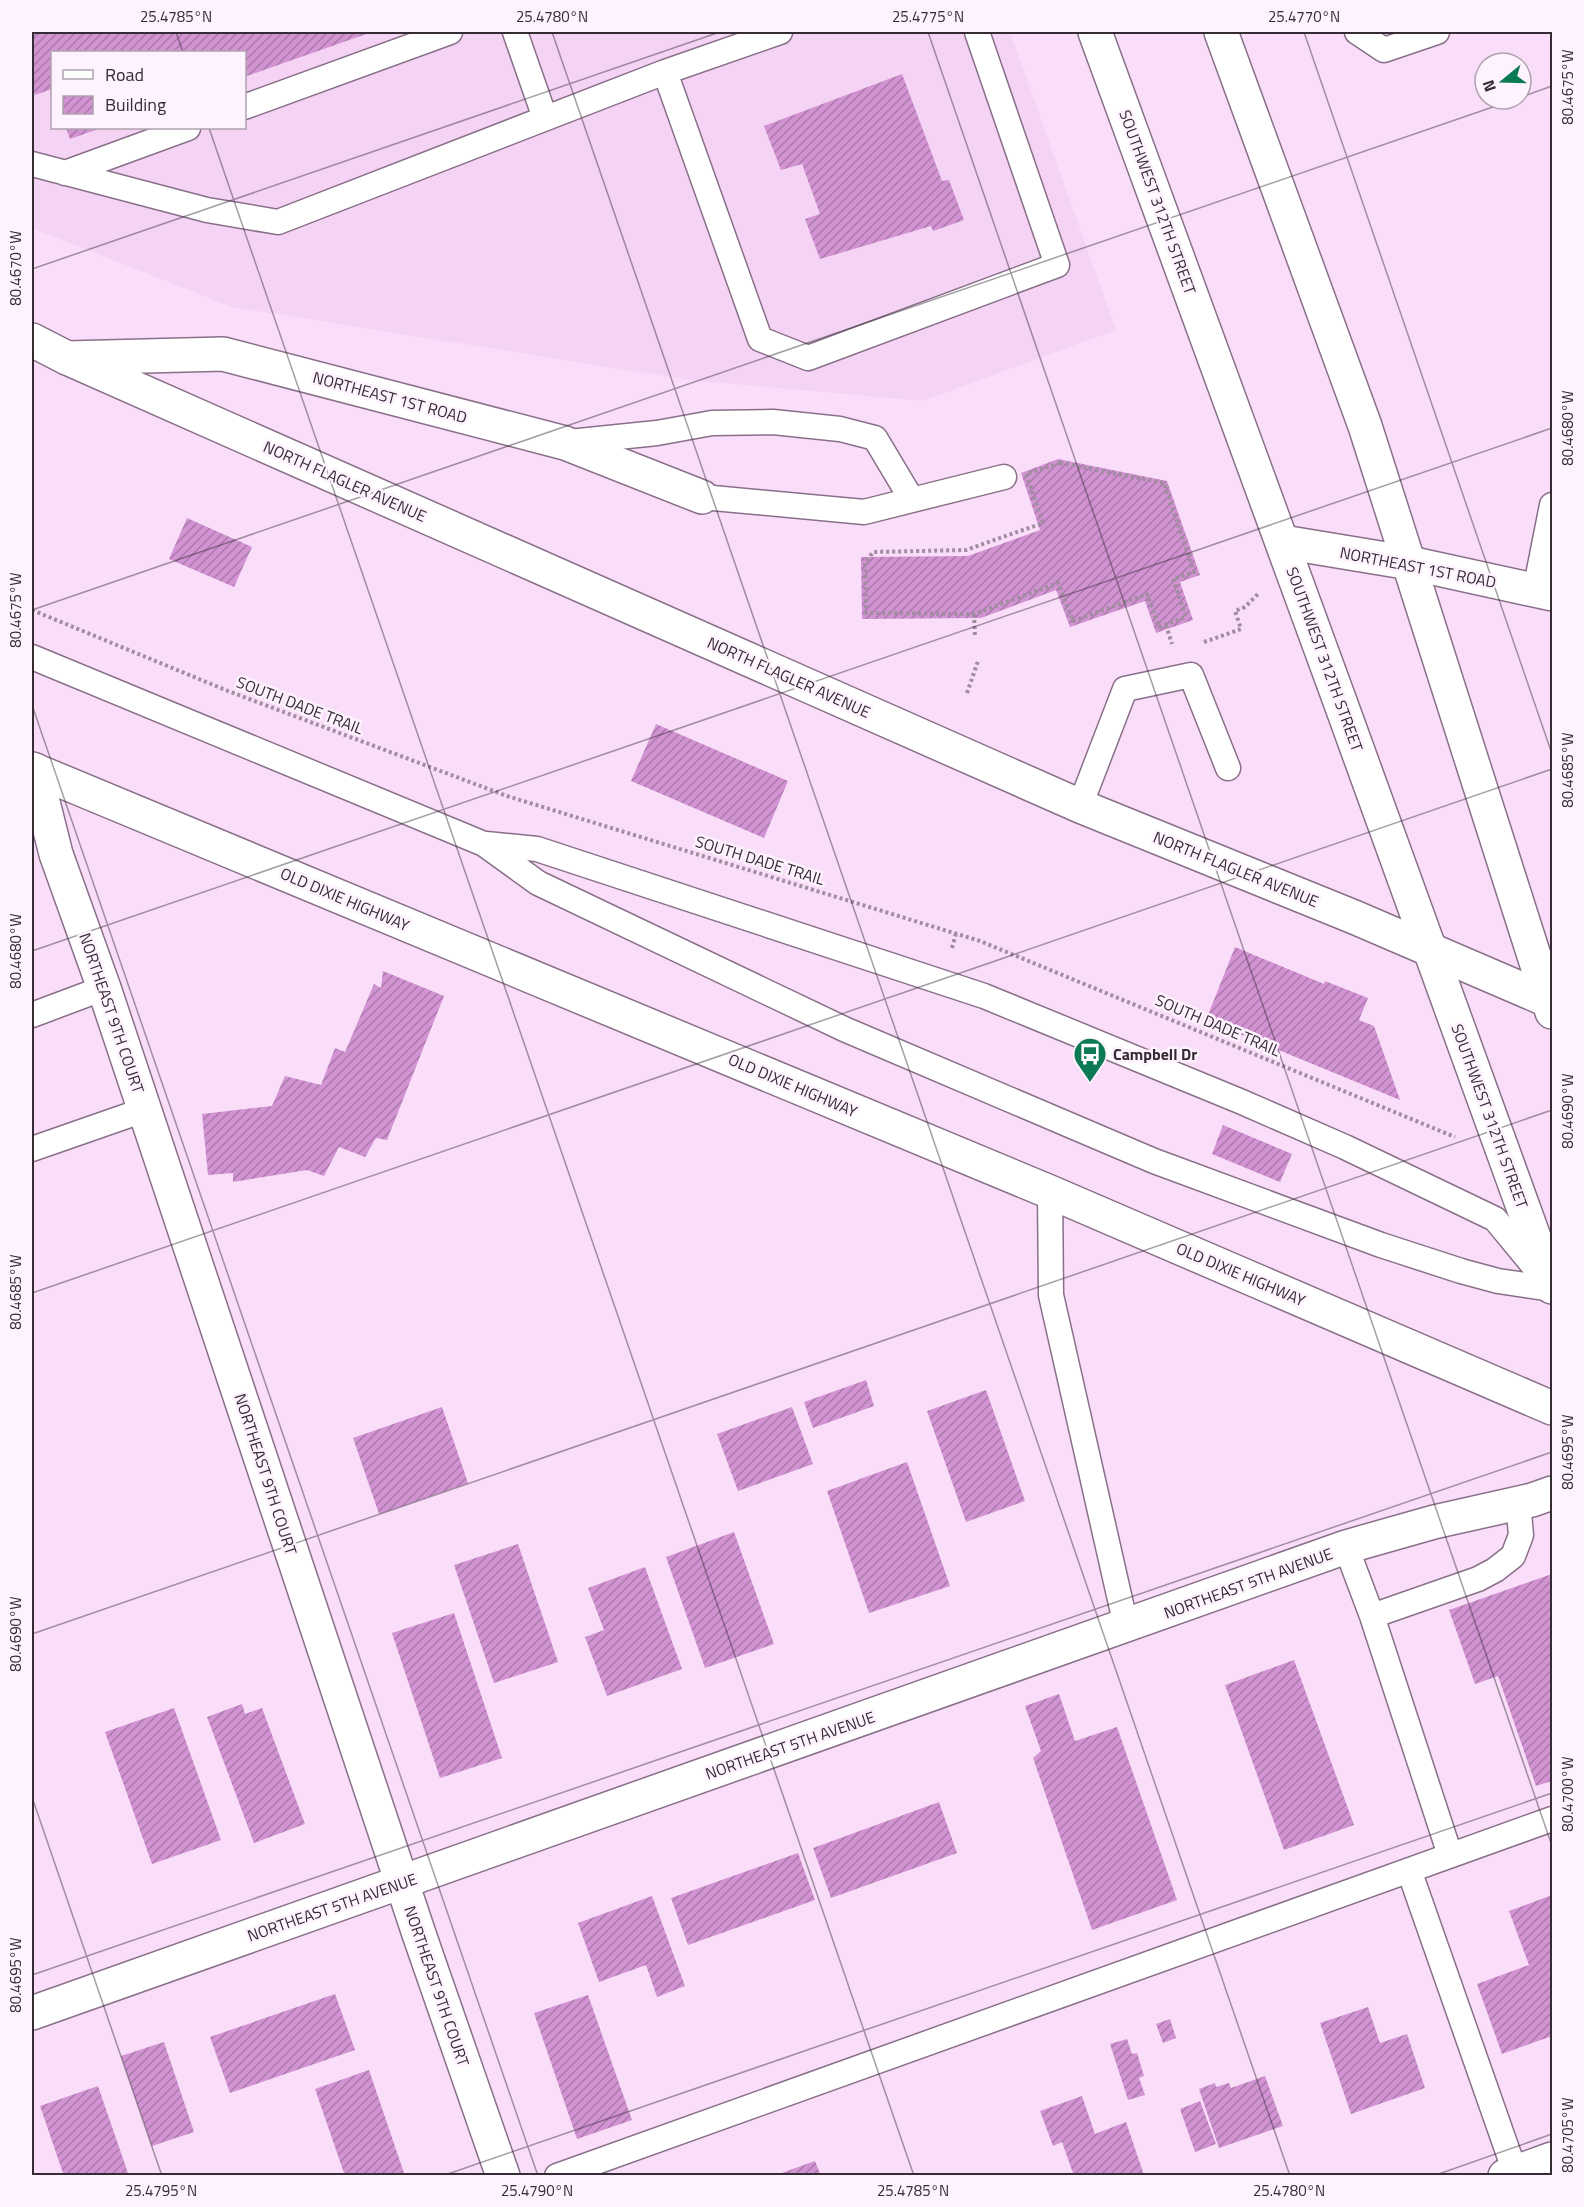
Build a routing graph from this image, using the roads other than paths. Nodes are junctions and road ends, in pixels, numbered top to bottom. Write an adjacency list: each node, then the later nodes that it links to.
1 (450, 32): 10 (lane)
2 (515, 32): 11 (lane)
3 (780, 32): 9 (lane)
4 (977, 32): 9 (lane)
5 (1095, 32): 22 (main road, SOUTHWEST 312TH STREET)
6 (1221, 32): 23 (main road)
7 (1357, 32): 8 (lane)
8 (1437, 32)
9 (665, 72): 11 (lane)
10 (246, 106)
11 (545, 118): 14 (lane)
12 (185, 129): 14 (lane)
13 (32, 164): 14 (lane)
14 (65, 173)
15 (32, 340): 16 (main road, NORTH FLAGLER AVENUE)
16 (67, 358): 17 (main road, NORTHEAST 1ST ROAD); 28 (main road, NORTH FLAGLER AVENUE)
17 (565, 443): 19 (main road, NORTHEAST 1ST ROAD); 20 (lane)
18 (1004, 477): 20 (lane)
19 (702, 497): 20 (lane)
20 (912, 500)
21 (1552, 505): 24 (lane)
22 (1283, 542): 23 (main road, NORTHEAST 1ST ROAD); 30 (main road, SOUTHWEST 312TH STREET)
23 (1410, 563): 24 (main road, NORTHEAST 1ST ROAD); 32 (main road)
24 (1544, 592)
25 (32, 657): 29 (lane)
26 (1228, 768): 28 (lane)
27 (33, 769): 31 (main road, NORTHEAST 9TH COURT); 36 (main road, OLD DIXIE HIGHWAY)
28 (1080, 806): 30 (main road, NORTH FLAGLER AVENUE)
29 (484, 844): 37 (lane); 37 (lane)
30 (1429, 949): 32 (main road, NORTH FLAGLER AVENUE); 37 (main road, SOUTHWEST 312TH STREET)
31 (104, 988): 33 (lane); 34 (main road, NORTHEAST 9TH COURT)
32 (1551, 1004)
33 (32, 1015)
34 (144, 1110): 35 (lane); 47 (main road, NORTHEAST 9TH COURT)
35 (32, 1149)
36 (1050, 1192): 38 (main road, OLD DIXIE HIGHWAY); 43 (lane)
37 (1552, 1288)
38 (1552, 1408)
39 (1552, 1493): 40 (main road, NORTHEAST 5TH AVENUE)
40 (1518, 1502): 41 (main road, NORTHEAST 5TH AVENUE); 42 (lane)
41 (1346, 1547): 42 (lane); 43 (main road, NORTHEAST 5TH AVENUE)
42 (1372, 1616): 45 (lane)
43 (1126, 1626): 47 (main road, NORTHEAST 5TH AVENUE)
44 (1552, 1819): 45 (lane)
45 (1450, 1855): 46 (lane)
46 (1409, 1870): 50 (lane); 52 (lane)
47 (402, 1883): 48 (main road, NORTHEAST 5TH AVENUE); 51 (main road, NORTHEAST 9TH COURT)
48 (32, 2013)
49 (1552, 2159): 50 (main road)
50 (1510, 2174)
51 (503, 2175)
52 (557, 2175)

